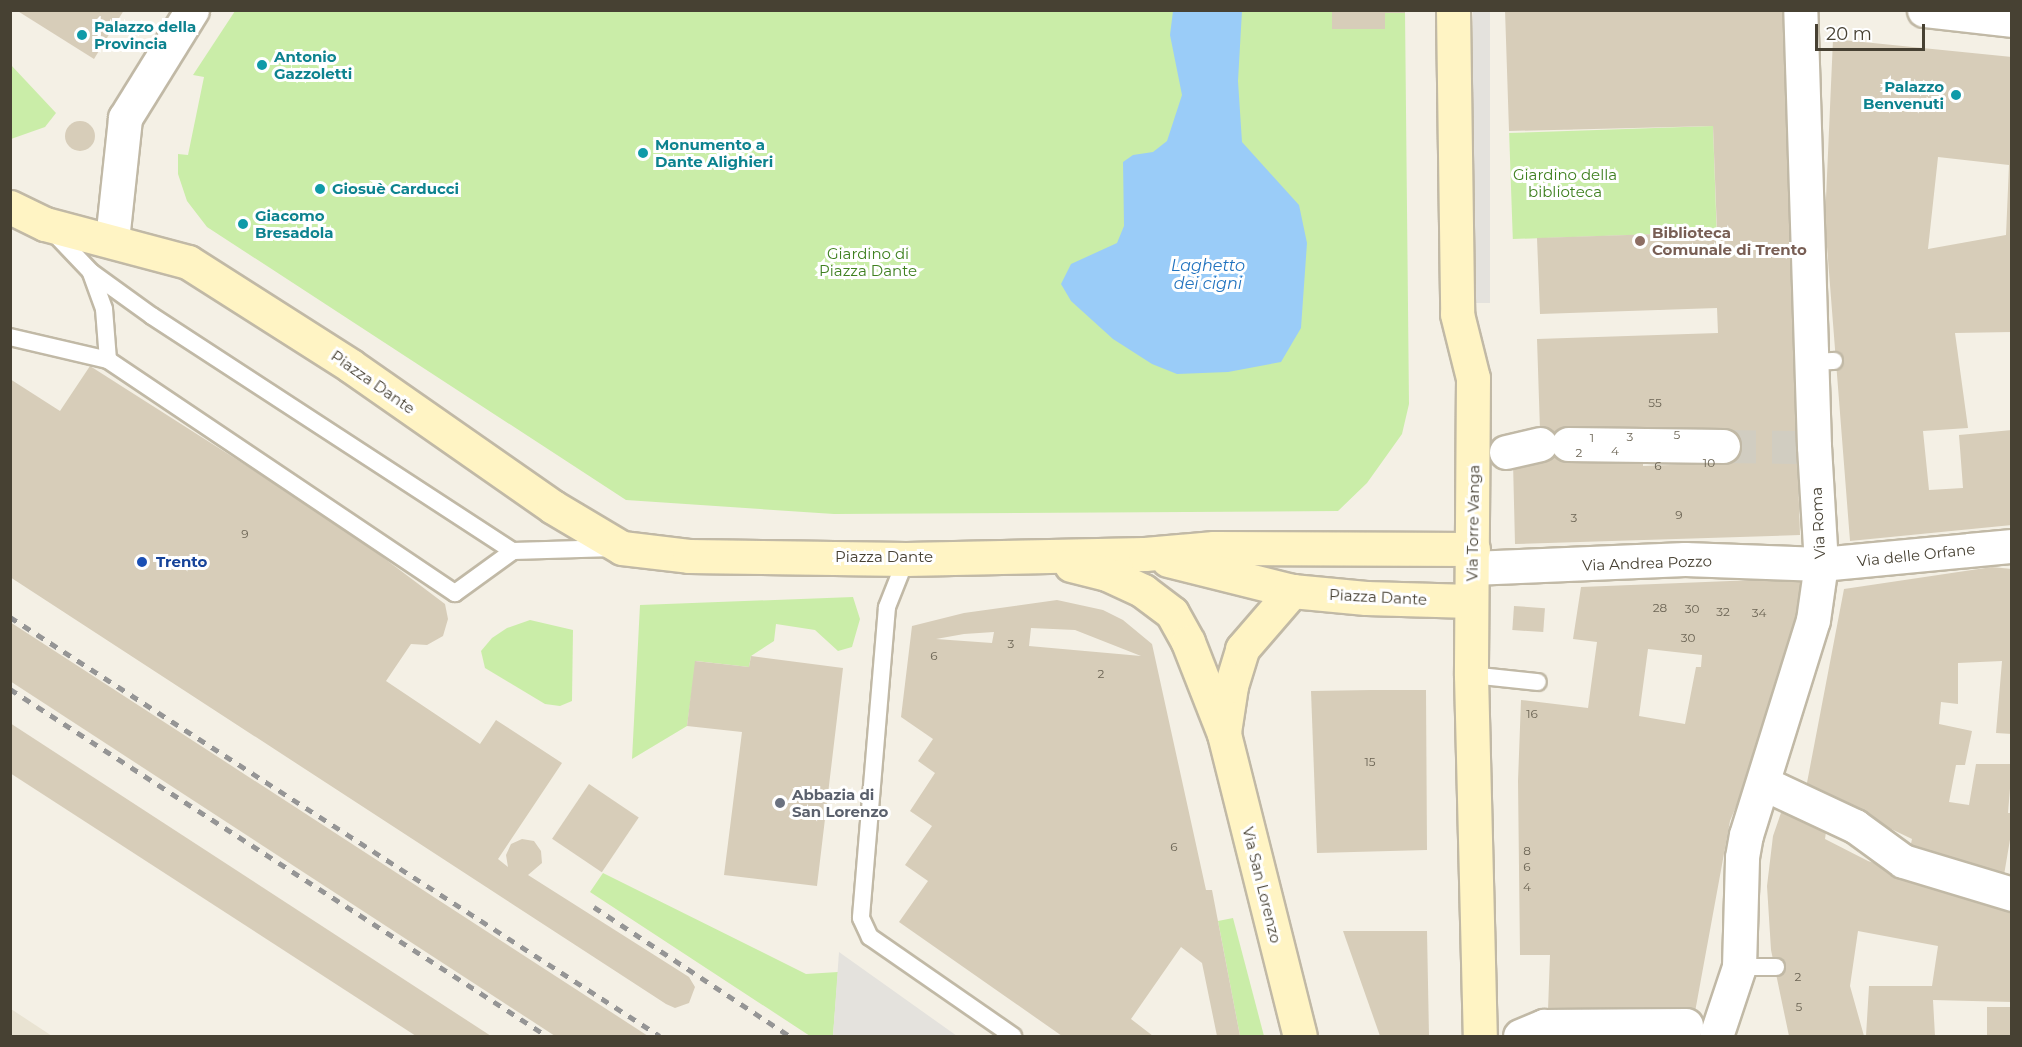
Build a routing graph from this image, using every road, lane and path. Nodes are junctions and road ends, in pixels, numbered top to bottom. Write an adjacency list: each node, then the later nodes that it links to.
1 (192, 10): 8 (street)
2 (1453, 10): 20 (main road, Via Torre Vanga)
3 (1800, 10): 21 (street, Via Roma)
4 (1924, 10): 5 (street)
5 (2012, 20)
6 (10, 207): 7 (main road, Piazza Dante)
7 (45, 224): 8 (main road, Piazza Dante); 9 (lane)
8 (112, 240): 15 (main road, Piazza Dante)
9 (91, 272): 11 (lane); 16 (lane)
10 (10, 337): 11 (lane)
11 (108, 360): 16 (lane)
12 (1723, 446): 13 (street)
13 (1506, 452)
14 (2012, 546): 21 (street, Via delle Orfane)
15 (622, 548): 16 (lane, Piazza Dante); 19 (main road, Piazza Dante)
16 (513, 552)
17 (1145, 554): 18 (main road, Piazza Dante); 20 (main road, Piazza Dante); 22 (main road, Piazza Dante)
18 (1037, 556): 19 (main road, Piazza Dante); 26 (main road, Via San Lorenzo)
19 (906, 559): 33 (lane)
20 (1473, 559): 21 (street, Via Andrea Pozzo); 23 (main road, Via Torre Vanga)
21 (1821, 564): 27 (street, Via Roma)
22 (1292, 591): 23 (main road, Piazza Dante); 26 (main road, Via San Lorenzo)
23 (1471, 602): 24 (main road, Via Torre Vanga)
24 (1471, 675): 25 (lane); 35 (main road, Via Torre Vanga)
25 (1538, 682)
26 (1224, 734): 34 (main road, Via San Lorenzo)
27 (1763, 783): 28 (street); 30 (street, Via Roma)
28 (2012, 894)
29 (1776, 967): 30 (lane)
30 (1739, 968): 32 (street, Via Roma)
31 (1686, 1025): 36 (street)
32 (1718, 1028)
33 (1013, 1036)
34 (1300, 1036)
35 (1480, 1036)
36 (1520, 1036)

